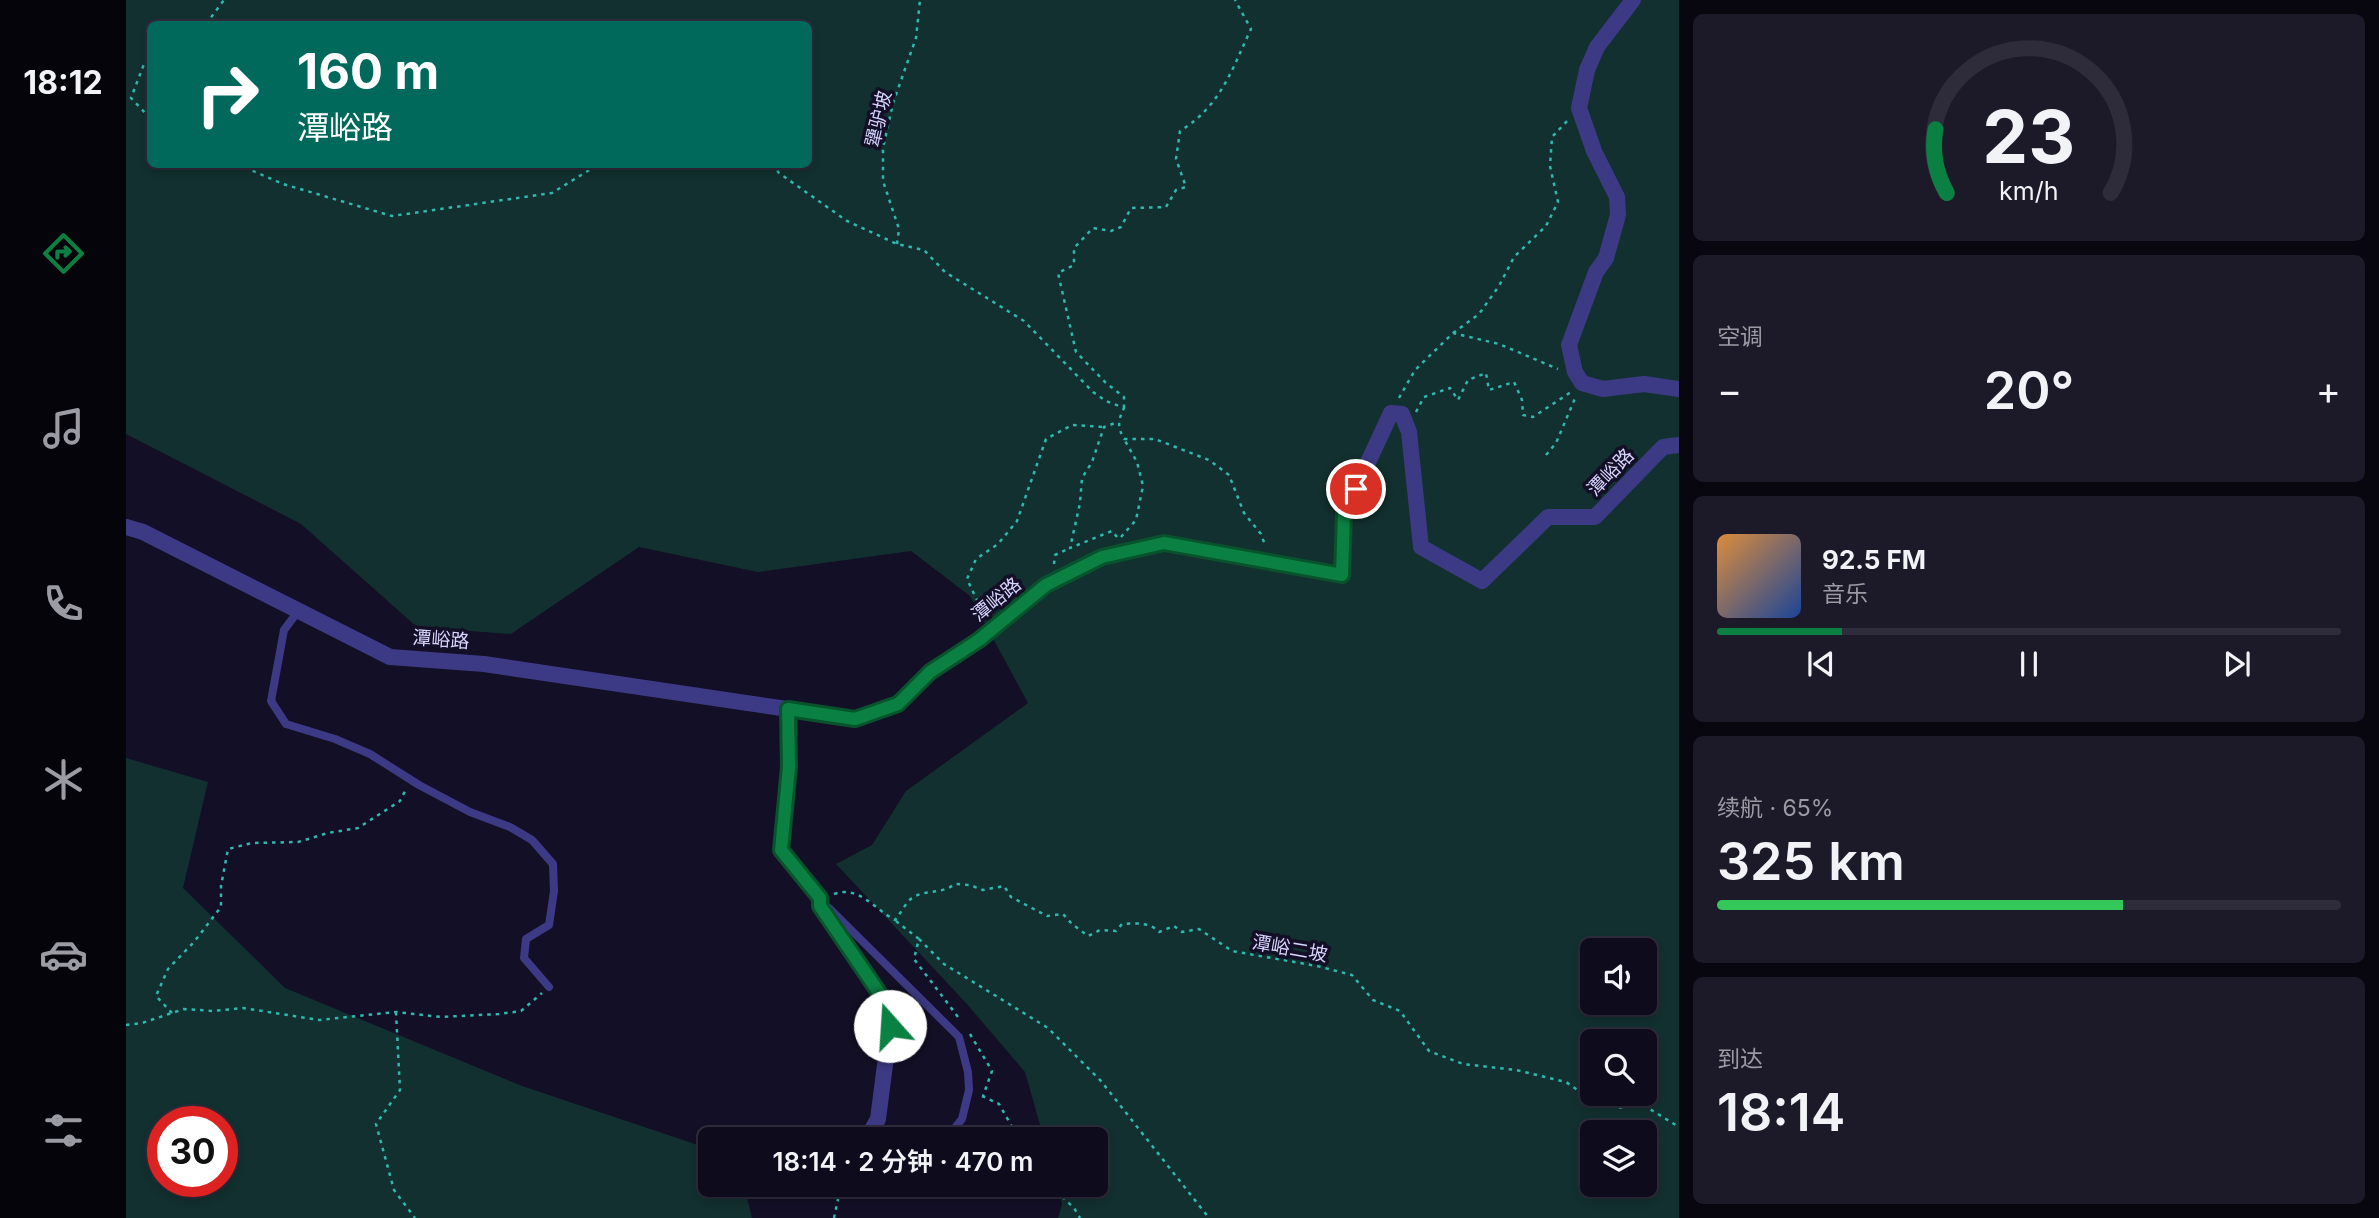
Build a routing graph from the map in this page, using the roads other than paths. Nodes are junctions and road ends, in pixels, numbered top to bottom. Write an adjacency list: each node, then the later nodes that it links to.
1 (1633, 0): 2 (street)
2 (1679, 389)
3 (1679, 445): 6 (street, 潭峪路)
4 (126, 527): 5 (street, 潭峪路)
5 (299, 610): 6 (street, 潭峪路); 8 (lane)
6 (788, 709): 7 (lane)
7 (820, 898): 9 (street); 10 (lane)
8 (549, 987)
9 (873, 1127)
10 (956, 1127)

